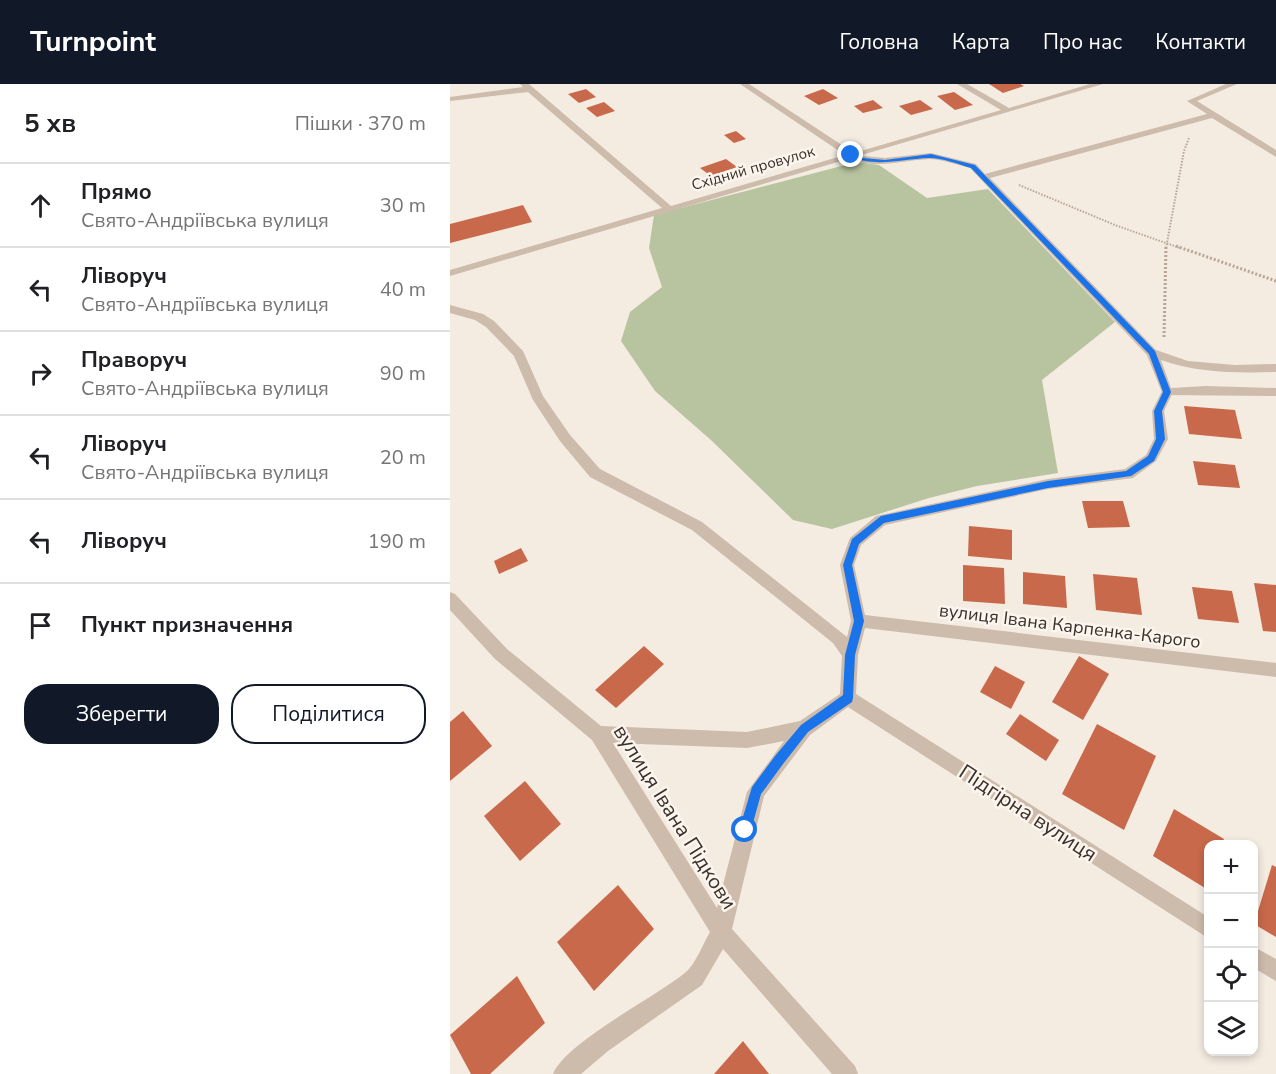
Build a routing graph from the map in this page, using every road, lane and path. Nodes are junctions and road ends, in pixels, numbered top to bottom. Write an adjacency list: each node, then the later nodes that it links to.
1 (744, 84): 11 (street)
2 (961, 84): 7 (street)
3 (1099, 84): 7 (street, Східний провулок)
4 (1233, 84): 8 (street)
5 (527, 86): 6 (street); 13 (street)
6 (450, 99)
7 (1006, 109): 11 (street, Східний провулок)
8 (1214, 115): 9 (street); 10 (street)
9 (1196, 120): 12 (street); 14 (path)
10 (1276, 154)
11 (851, 155): 12 (street); 13 (street, Східний провулок)
12 (988, 175): 14 (path); 18 (street)
13 (669, 208): 15 (street, Східний провулок)
14 (1166, 242): 16 (path); 18 (path)
15 (450, 273)
16 (1276, 281)
17 (450, 309): 24 (street)
18 (1158, 355): 19 (street); 20 (street)
19 (1276, 368)
20 (1167, 392): 21 (street); 23 (street)
21 (1276, 392)
22 (450, 600): 28 (street, вулиця Івана Підкови)
23 (859, 621): 24 (street); 25 (street, вулиця Івана Карпенка-Карого)
24 (850, 655): 26 (street)
25 (1276, 670)
26 (848, 698): 27 (street); 29 (street, Підгірна вулиця)
27 (804, 729): 28 (street); 30 (street)
28 (598, 734): 30 (street, вулиця Івана Підкови)
29 (1204, 925)
30 (720, 932): 33 (street); 34 (street, вулиця Івана Підкови)
31 (1258, 960): 32 (street)
32 (1276, 971)
33 (564, 1074)
34 (847, 1074)

